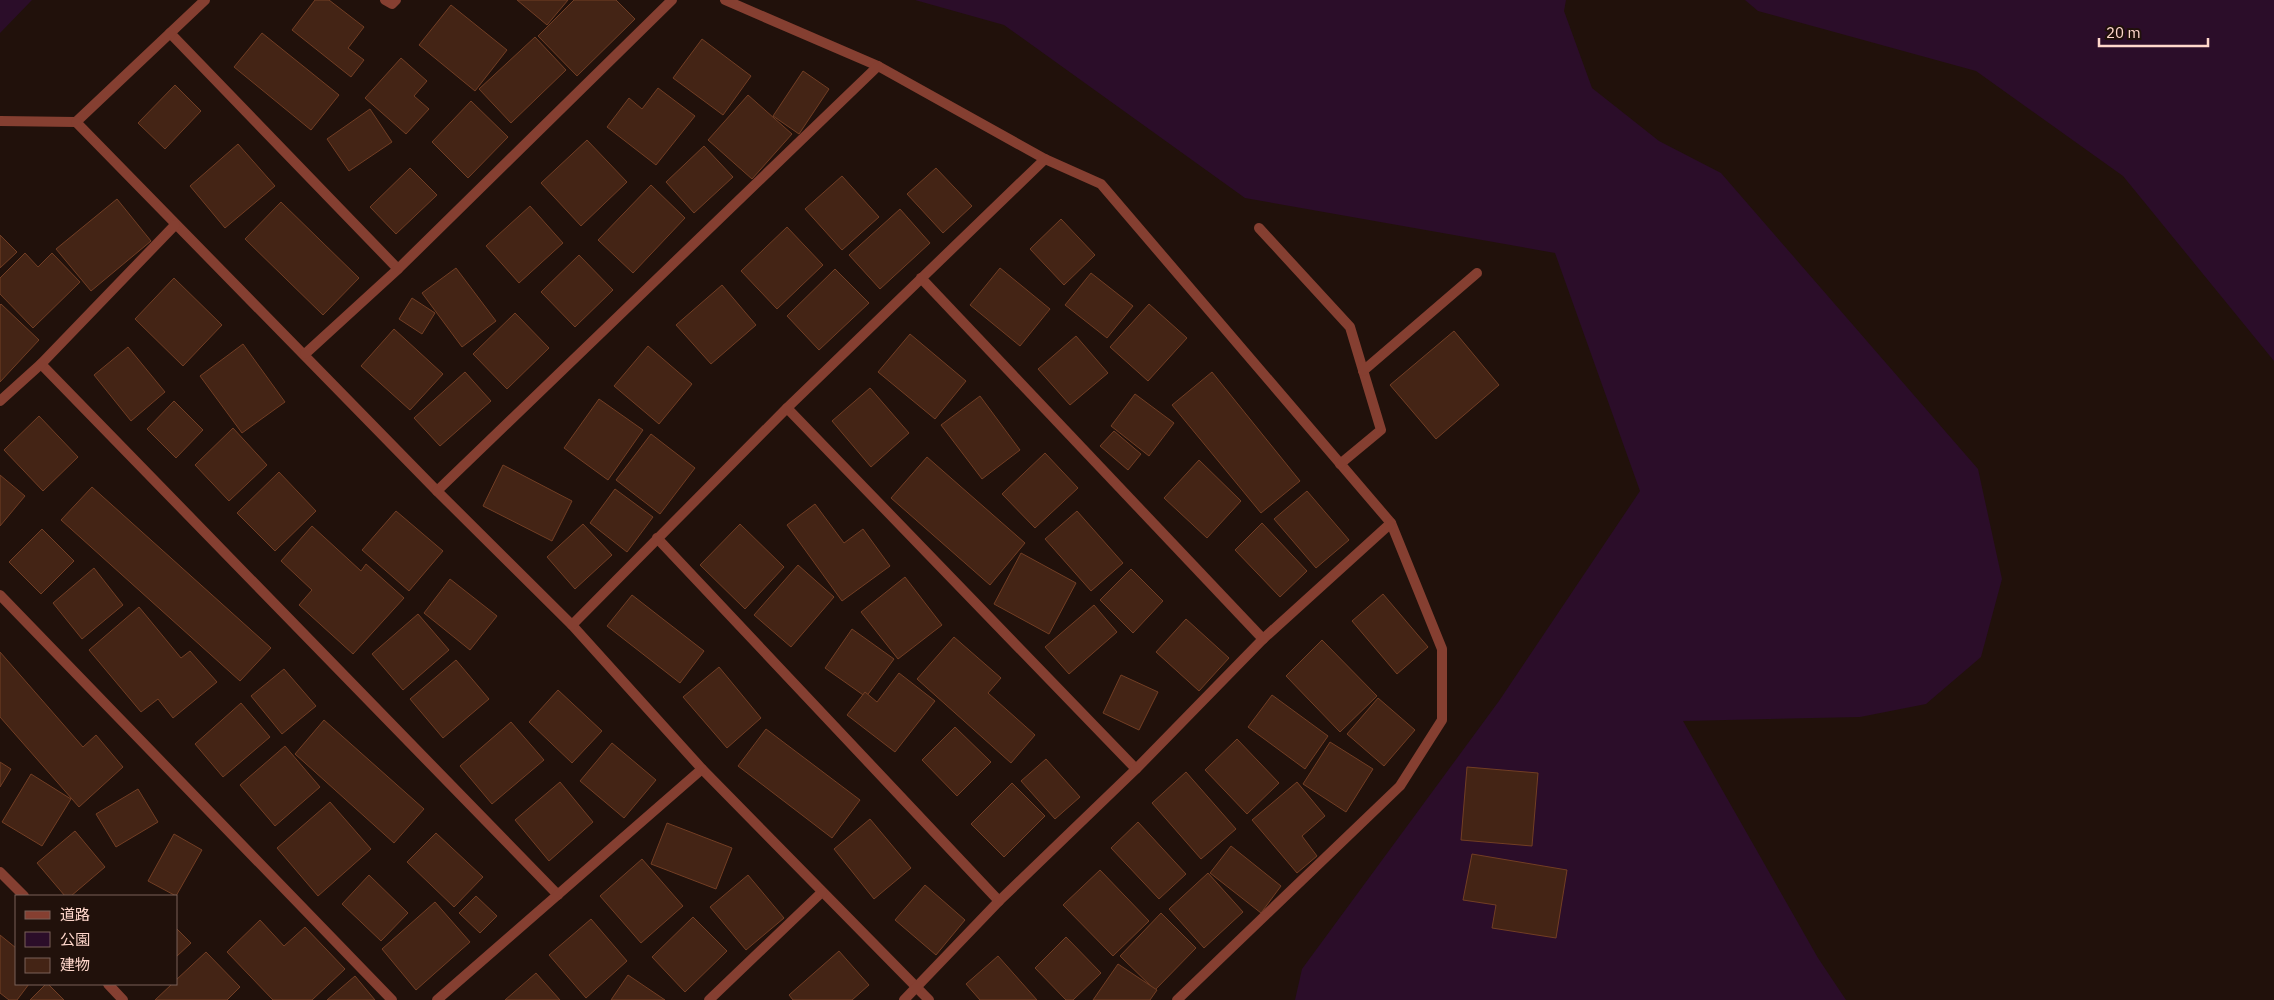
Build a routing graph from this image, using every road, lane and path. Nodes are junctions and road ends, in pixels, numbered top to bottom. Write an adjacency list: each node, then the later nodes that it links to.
1 (205, 0): 6 (street)
2 (386, 0): 3 (street)
3 (396, 0)
4 (672, 0): 13 (street)
5 (725, 0): 7 (street)
6 (170, 33): 9 (street); 13 (street)
7 (878, 66): 10 (street); 22 (street)
8 (0, 121): 9 (street)
9 (76, 122): 11 (street)
10 (1045, 159): 15 (street); 21 (street)
11 (175, 225): 16 (street); 17 (street)
12 (1259, 228): 18 (street)
13 (398, 269): 16 (street)
14 (1477, 273): 18 (street)
15 (921, 278): 20 (street); 27 (street)
16 (306, 354): 22 (street)
17 (41, 364): 19 (street); 33 (street)
18 (1363, 370): 21 (street)
19 (0, 401)
20 (787, 408): 24 (street); 29 (street)
21 (1340, 464): 23 (street)
22 (437, 491): 26 (street)
23 (1392, 523): 27 (street); 43 (street)
24 (657, 538): 26 (street); 34 (street)
25 (0, 595): 38 (street)
26 (572, 624): 28 (street)
27 (1263, 639): 29 (street)
28 (702, 769): 31 (street); 33 (street)
29 (1136, 769): 34 (street)
30 (0, 872): 32 (street)
31 (822, 892): 36 (street); 40 (street)
32 (23, 895)
33 (558, 895): 39 (street)
34 (999, 901): 36 (street)
35 (109, 985): 37 (street)
36 (917, 987): 41 (street); 42 (street)
37 (124, 1000)
38 (392, 1000)
39 (437, 1000)
40 (709, 1000)
41 (904, 1000)
42 (929, 1000)
43 (1177, 1000)

